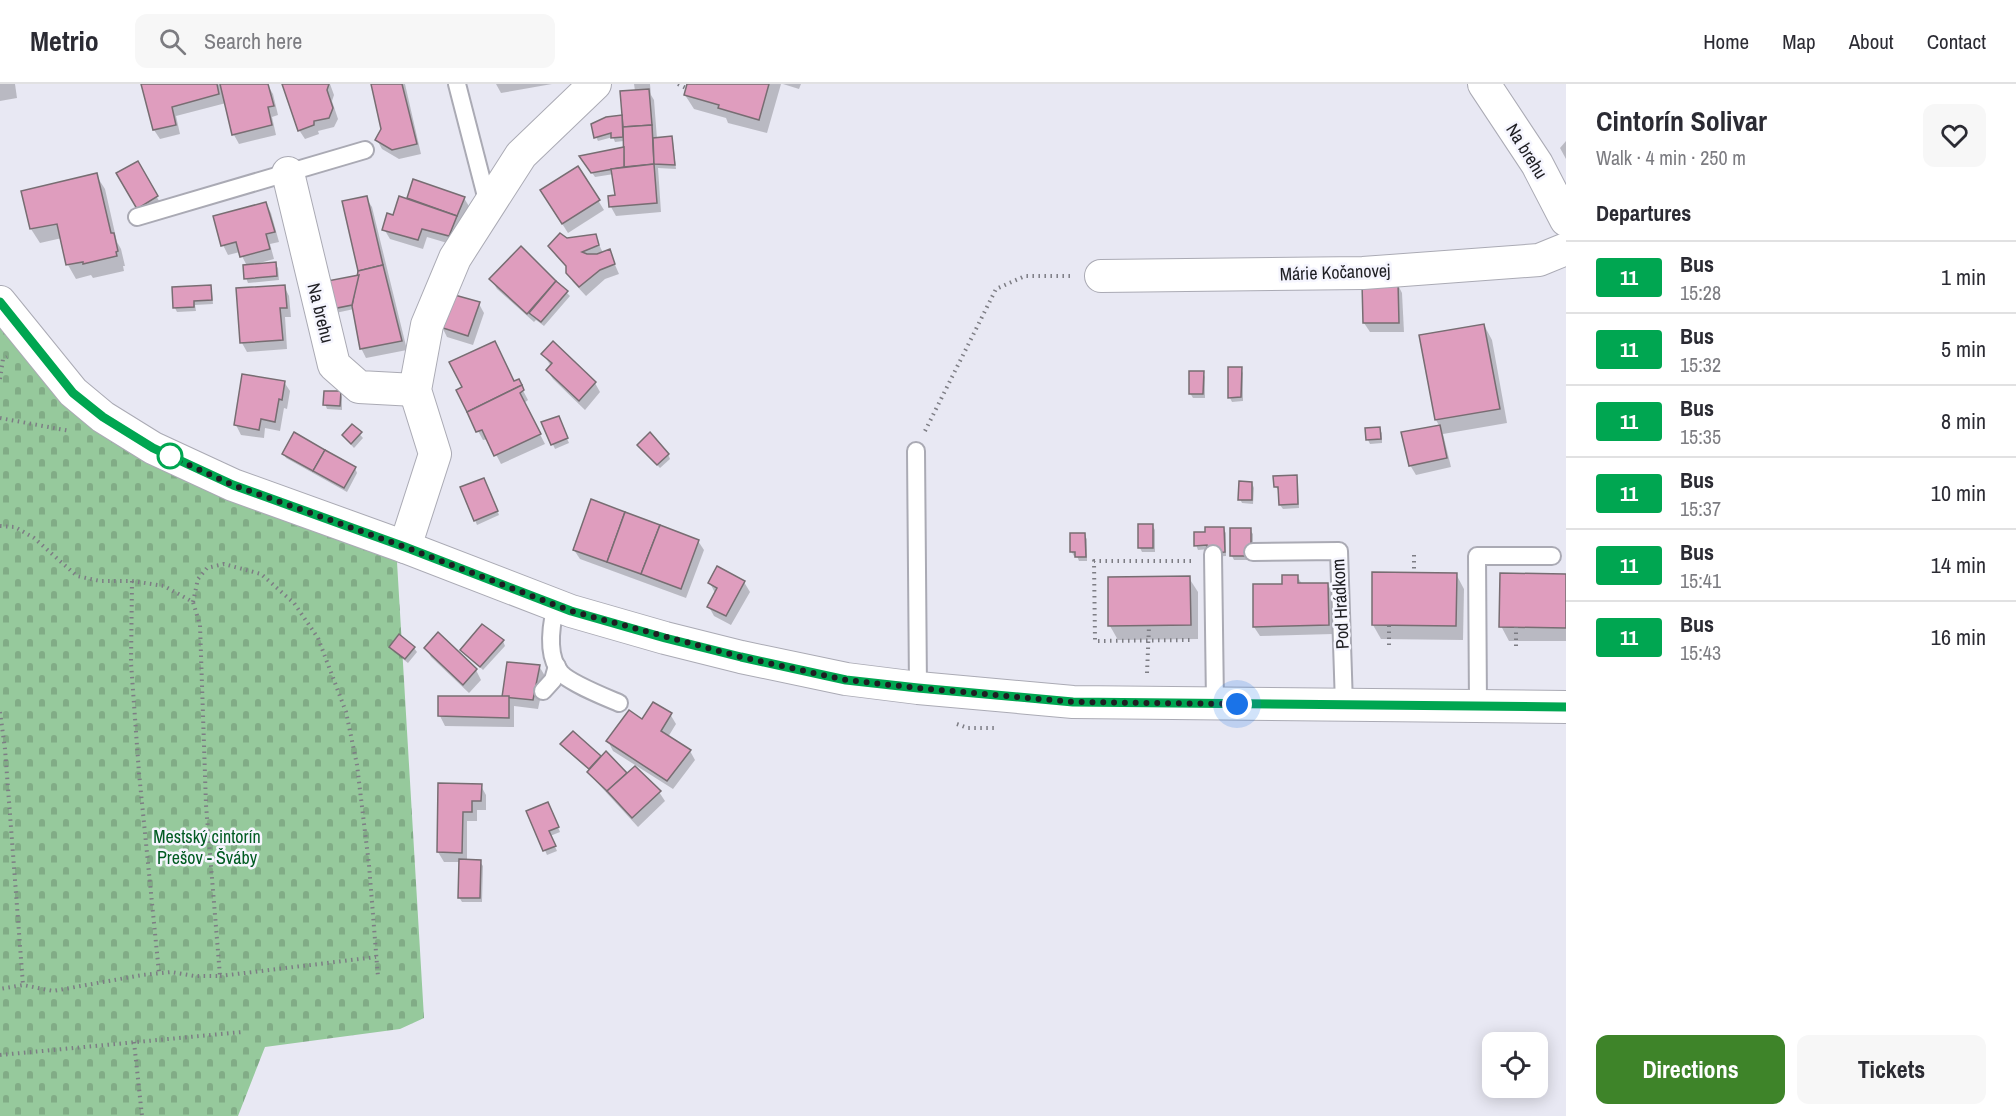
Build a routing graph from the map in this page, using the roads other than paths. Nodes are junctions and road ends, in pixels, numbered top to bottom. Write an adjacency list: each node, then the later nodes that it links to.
1 (457, 84): 6 (lane)
2 (595, 84): 6 (street)
3 (1484, 84): 8 (street, Na brehu)
4 (365, 150): 5 (lane)
5 (288, 173): 7 (lane); 12 (street, Na brehu)
6 (488, 204): 12 (street)
7 (137, 217)
8 (1566, 220)
9 (1566, 249): 10 (street, Márie Kočanovej)
10 (1101, 276)
11 (1, 308): 14 (street)
12 (415, 390): 14 (street)
13 (916, 451): 20 (lane)
14 (405, 547): 18 (street)
15 (1253, 552): 24 (lane, Pod Hrádkom)
16 (1552, 556): 25 (lane)
17 (1213, 557): 23 (lane)
18 (556, 605): 19 (lane); 20 (street)
19 (557, 666): 21 (lane); 22 (lane)
20 (918, 688): 23 (street)
21 (543, 691)
22 (619, 703)
23 (1215, 703): 24 (street)
24 (1344, 705): 25 (street)
25 (1478, 706): 26 (street)
26 (1566, 707)

